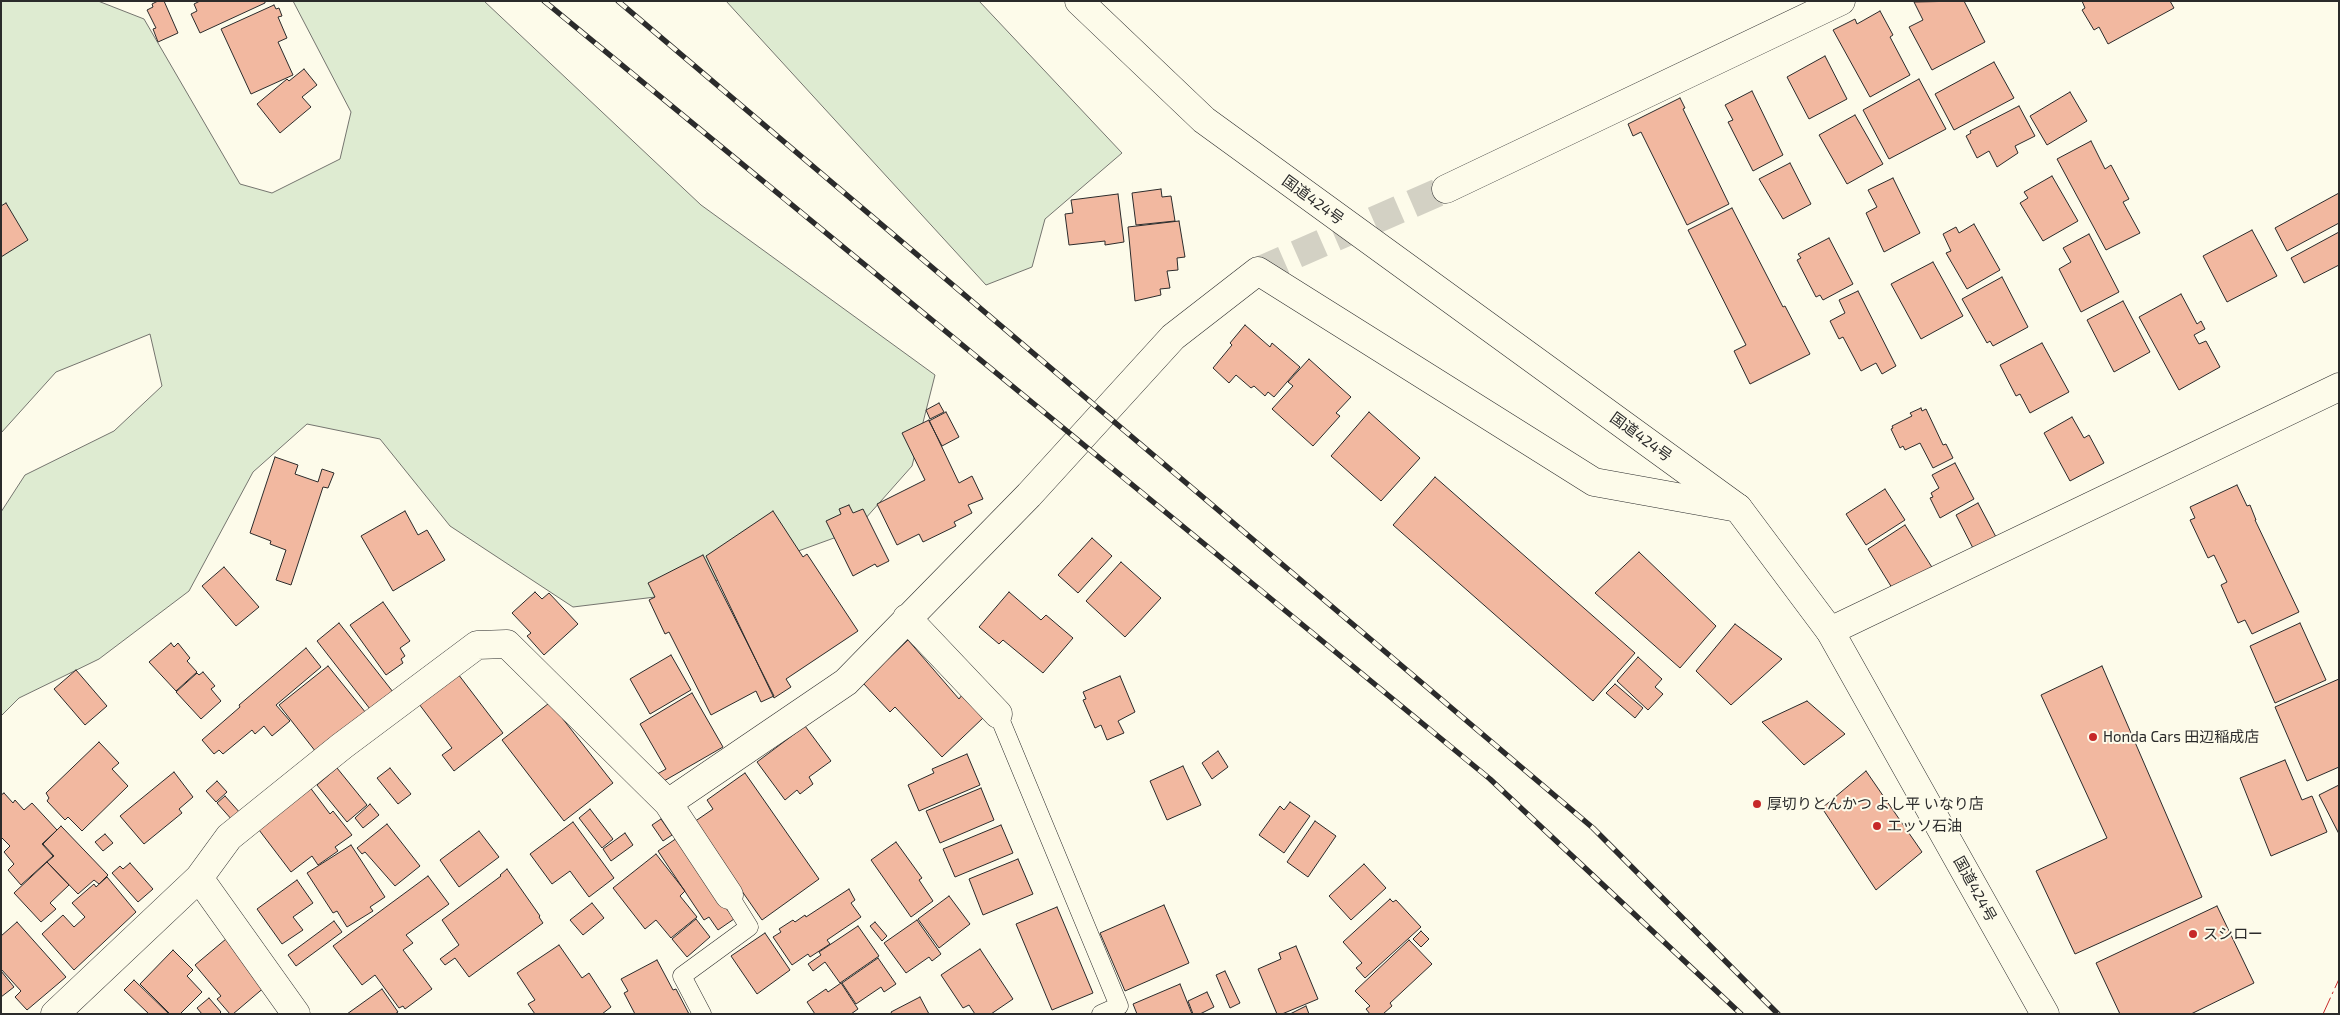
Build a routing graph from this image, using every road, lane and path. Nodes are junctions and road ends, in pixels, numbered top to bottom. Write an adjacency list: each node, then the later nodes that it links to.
1 (1079, 1): 5 (main road, 国道424号)
2 (1841, 1): 3 (main road)
3 (1446, 189)
4 (2339, 387): 7 (main road)
5 (1738, 508): 6 (main road); 7 (main road, 国道424号)
6 (907, 618): 8 (main road); 9 (main road)
7 (1830, 631): 16 (main road, 国道424号)
8 (998, 714): 15 (lane)
9 (668, 804): 10 (main road); 11 (main road)
10 (199, 878): 12 (main road); 13 (main road)
11 (729, 895): 14 (lane)
12 (55, 1014)
13 (296, 1014)
14 (702, 1014)
15 (1101, 1014)
16 (2045, 1014)

